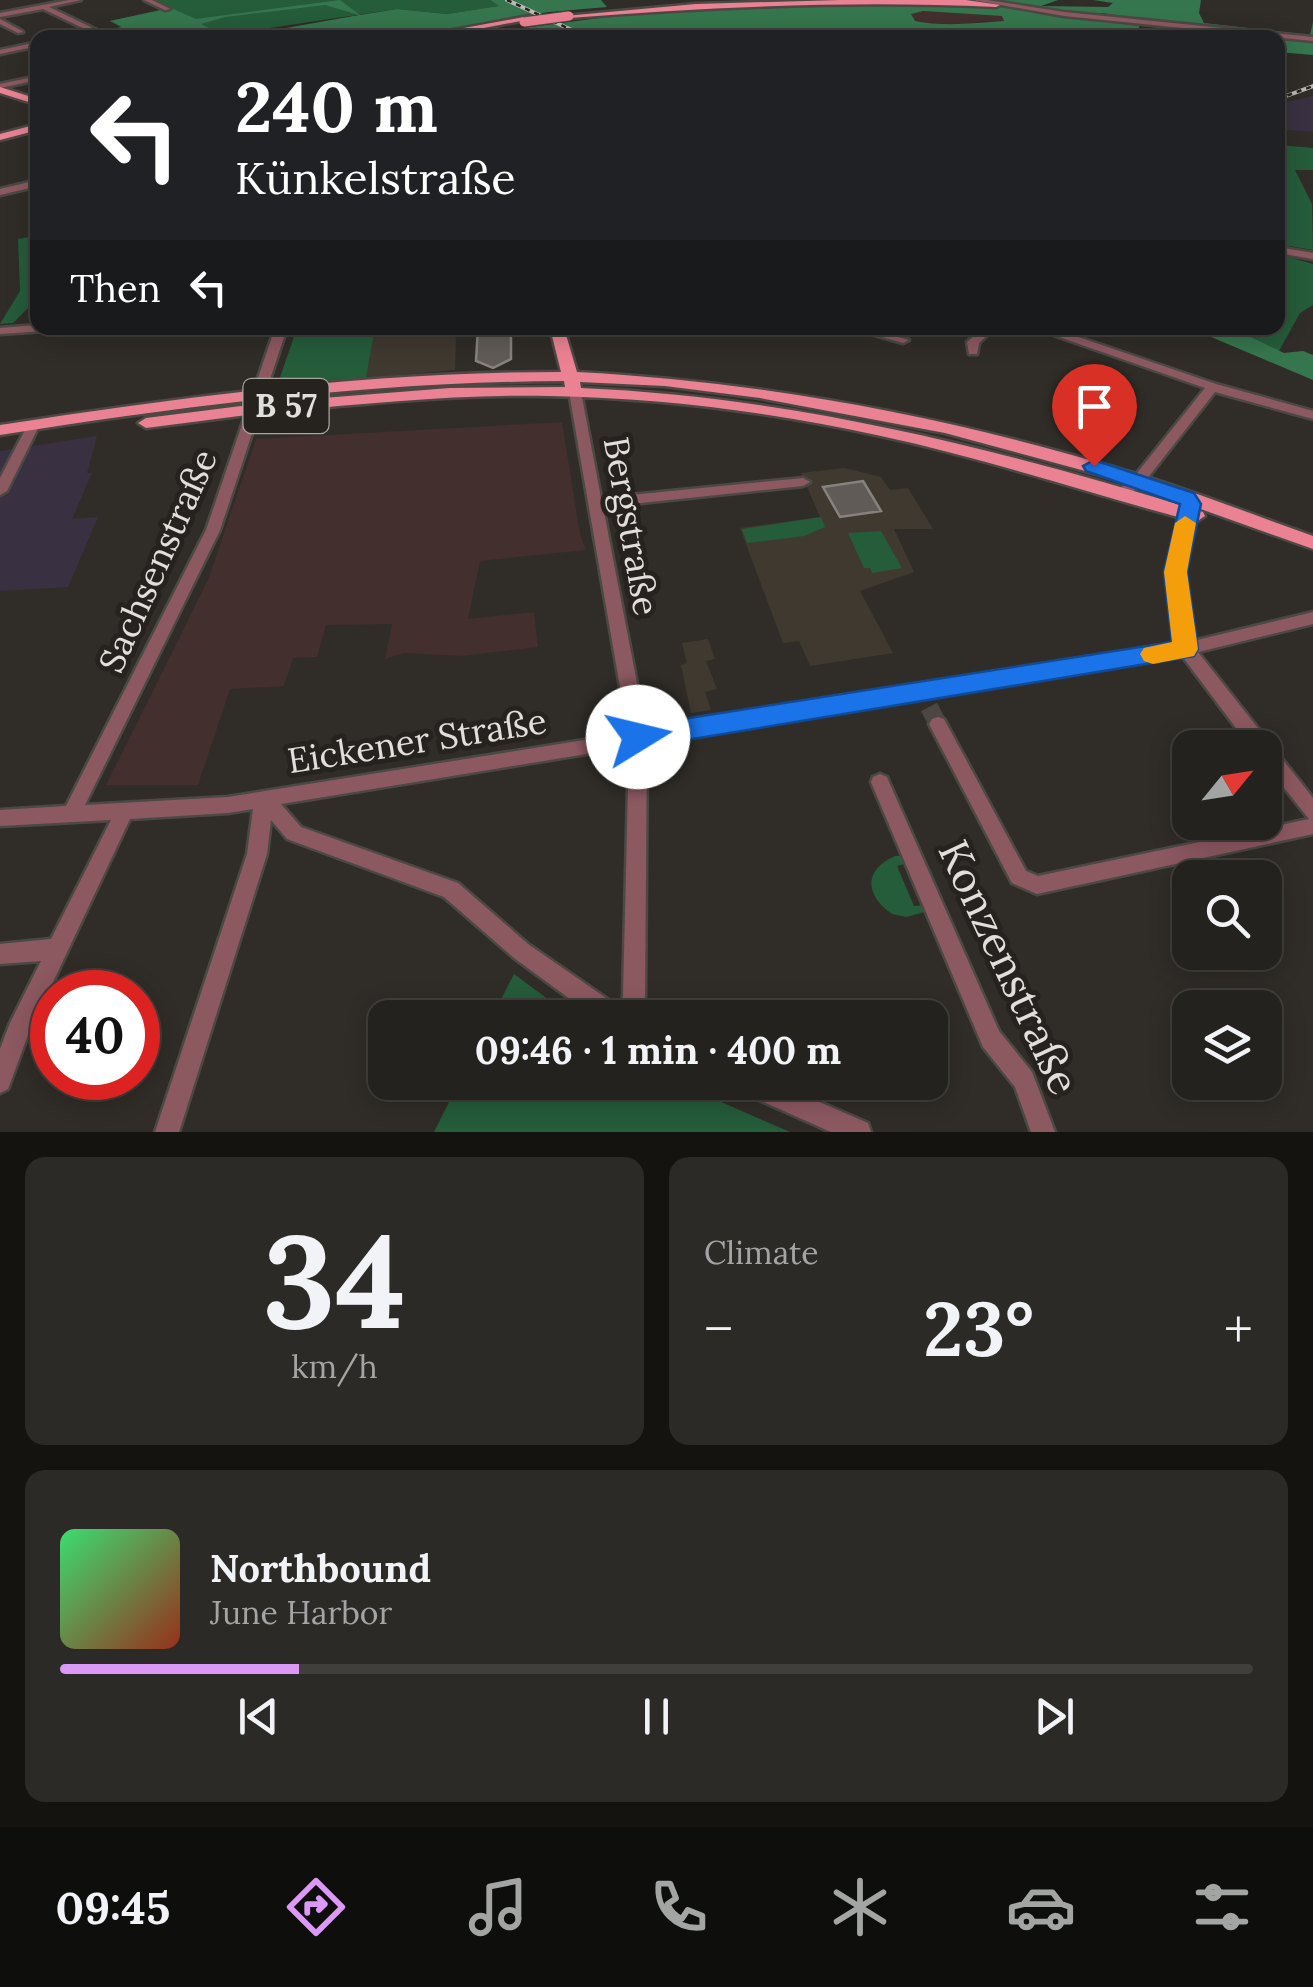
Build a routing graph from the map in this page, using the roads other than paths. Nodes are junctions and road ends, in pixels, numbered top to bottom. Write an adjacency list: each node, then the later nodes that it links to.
1 (34, 0): 9 (street)
2 (78, 0): 10 (street)
3 (147, 0): 12 (street)
4 (816, 0): 13 (main road)
5 (938, 0): 8 (main road); 13 (main road)
6 (976, 0): 8 (street)
7 (984, 0): 11 (street)
8 (996, 5): 11 (street)
9 (0, 6)
10 (44, 7): 14 (street); 15 (street)
11 (1016, 8): 17 (street)
12 (167, 9)
13 (565, 15): 16 (main road, bridge)
14 (0, 18): 18 (street)
15 (93, 30)
16 (472, 30)
17 (1227, 30)
18 (20, 32)
19 (1285, 36): 20 (street)
20 (1313, 39)
21 (30, 46): 22 (street)
22 (0, 52)
23 (30, 80): 24 (street)
24 (0, 88): 25 (main road)
25 (30, 99)
26 (30, 127): 27 (main road)
27 (0, 135)
28 (30, 186): 29 (street)
29 (0, 192)
30 (1285, 251): 31 (street)
31 (1313, 256)
32 (30, 329): 33 (street)
33 (0, 331)
34 (279, 335): 43 (street, Sachsenstraße)
35 (559, 335): 41 (main road, Bergstraße)
36 (883, 335): 39 (street)
37 (981, 335): 40 (street)
38 (1063, 335): 42 (street)
39 (903, 340)
40 (973, 352)
41 (573, 385): 43 (main road, B 57); 48 (main road, B 57); 51 (main road, B 57); 52 (street, Bergstraße)
42 (1212, 387): 44 (street); 48 (street)
43 (255, 402): 46 (main road, B 57); 65 (street, Sachsenstraße)
44 (1313, 415)
45 (0, 430): 46 (main road, B 57)
46 (31, 431): 47 (main road, B 57); 50 (street)
47 (0, 443)
48 (1138, 480): 51 (street); 53 (main road, B 57)
49 (803, 482): 52 (street)
50 (0, 491)
51 (1121, 491): 53 (main road, B 57)
52 (596, 503): 60 (street, Bergstraße)
53 (1188, 506): 54 (main road, B 57); 55 (main road, B 57); 57 (street)
54 (1313, 543)
55 (1313, 557)
56 (1313, 619): 57 (street, Eickener Straße)
57 (1186, 649): 58 (street, Eickener Straße); 59 (street)
58 (929, 708): 60 (street, Eickener Straße); 68 (street)
59 (1249, 730)
60 (638, 737): 63 (street, Eickener Straße); 72 (street, Bergstraße)
61 (1282, 772): 66 (street)
62 (880, 782): 77 (street, Konzenstraße)
63 (264, 799): 64 (street, Eickener Straße); 71 (street); 75 (street)
64 (125, 810): 65 (street, Eickener Straße); 69 (street)
65 (73, 811): 67 (street, Eickener Straße)
66 (1313, 812)
67 (0, 818)
68 (1313, 826)
69 (58, 949): 70 (street); 73 (street)
70 (0, 954)
71 (590, 1000)
72 (633, 1000)
73 (0, 1080)
74 (786, 1100): 76 (street)
75 (167, 1132)
76 (859, 1132)
77 (1043, 1132)

